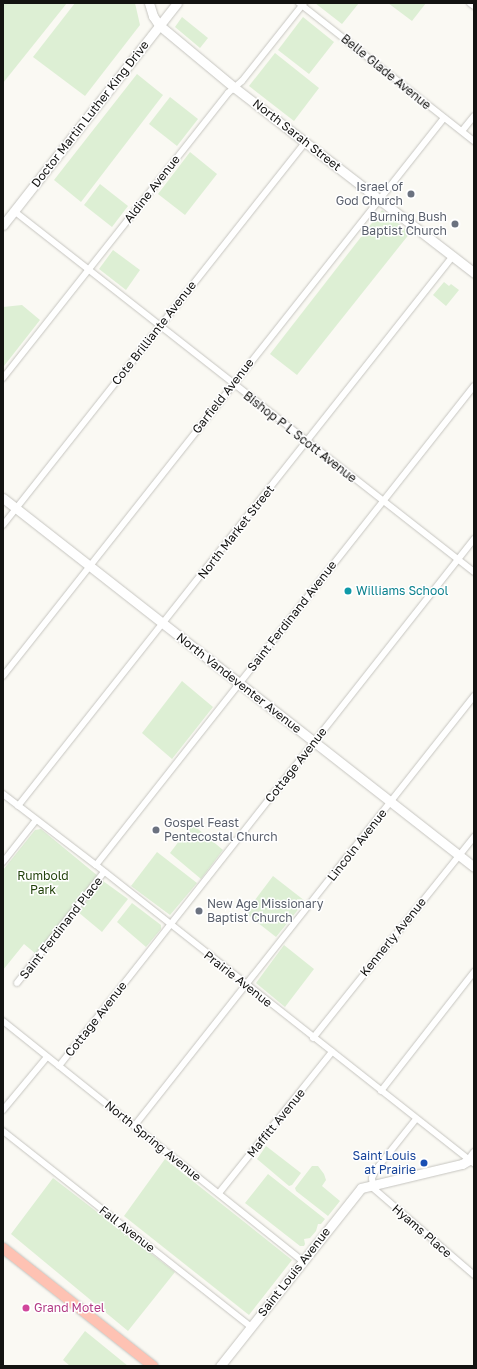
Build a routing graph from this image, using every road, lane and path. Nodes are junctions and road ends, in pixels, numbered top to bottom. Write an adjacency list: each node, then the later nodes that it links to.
1 (150, 3): 6 (main road, North Sarah Street)
2 (176, 3): 6 (main road, Doctor Martin Luther King Drive)
3 (470, 3): 5 (street)
4 (302, 4): 7 (street, Aldine Avenue); 9 (street, Belle Glade Avenue)
5 (474, 6)
6 (159, 25): 7 (main road, North Sarah Street); 14 (main road, Doctor Martin Luther King Drive)
7 (236, 88): 12 (main road, North Sarah Street); 17 (street, Aldine Avenue)
8 (474, 116): 10 (street)
9 (444, 118): 10 (street, Belle Glade Avenue); 13 (street, Garfield Avenue)
10 (462, 132): 11 (street, Belle Glade Avenue)
11 (474, 141)
12 (305, 142): 13 (main road, North Sarah Street); 19 (street, Cote Brilliante Avenue)
13 (380, 199): 16 (main road, North Sarah Street); 21 (street, Garfield Avenue)
14 (14, 211): 15 (main road, Doctor Martin Luther King Drive); 17 (street, Bishop P L Scott Avenue)
15 (3, 225)
16 (453, 256): 18 (main road, North Sarah Street); 23 (street, North Market Street)
17 (89, 269): 19 (street, Bishop P L Scott Avenue); 20 (street, Aldine Avenue)
18 (474, 273)
19 (160, 325): 21 (street, Bishop P L Scott Avenue); 26 (street, Cote Brilliante Avenue)
20 (3, 378)
21 (233, 384): 23 (street, Bishop P L Scott Avenue); 30 (street, Garfield Avenue)
22 (474, 386): 25 (street, Saint Ferdinand Avenue)
23 (306, 442): 25 (street, Bishop P L Scott Avenue); 32 (street, North Market Street)
24 (3, 498): 26 (main road, North Vandeventer Avenue)
25 (382, 501): 29 (street, Bishop P L Scott Avenue); 34 (street, Saint Ferdinand Avenue)
26 (16, 508): 27 (street, Cote Brilliante Avenue); 30 (main road, North Vandeventer Avenue)
27 (3, 525)
28 (474, 539): 29 (street, Cottage Avenue)
29 (458, 560): 31 (street, Bishop P L Scott Avenue); 36 (street, Cottage Avenue)
30 (90, 566): 32 (main road, North Vandeventer Avenue); 33 (street, Garfield Avenue)
31 (474, 572)
32 (164, 624): 34 (main road, North Vandeventer Avenue); 39 (street, North Market Street)
33 (3, 676)
34 (239, 683): 36 (main road, North Vandeventer Avenue); 44 (street, Saint Ferdinand Avenue)
35 (474, 696): 38 (street, Lincoln Avenue)
36 (314, 742): 38 (main road, North Vandeventer Avenue); 47 (street, Cottage Avenue)
37 (3, 794): 39 (street, Prairie Avenue)
38 (391, 802): 42 (main road, North Vandeventer Avenue); 50 (street, Lincoln Avenue)
39 (18, 806): 40 (street, Prairie Avenue)
40 (36, 820): 43 (street); 44 (street, Prairie Avenue)
41 (474, 837): 42 (street, Kennerly Avenue)
42 (459, 856): 45 (main road, North Vandeventer Avenue); 52 (street, Kennerly Avenue)
43 (3, 862)
44 (96, 865): 46 (street, Prairie Avenue)
45 (474, 867)
46 (104, 872): 47 (street, Prairie Avenue); 49 (street, Saint Ferdinand Place)
47 (170, 925): 50 (street, Prairie Avenue); 55 (street, Cottage Avenue)
48 (474, 972): 56 (street)
49 (17, 983)
50 (246, 985): 52 (street, Prairie Avenue); 59 (street, Lincoln Avenue)
51 (3, 1021): 54 (street, North Spring Avenue)
52 (313, 1038): 53 (street, Prairie Avenue)
53 (332, 1052): 56 (street, Prairie Avenue); 63 (street, Maffitt Avenue)
54 (47, 1057): 55 (street, North Spring Avenue); 57 (street, Cottage Avenue)
55 (59, 1066): 59 (street, North Spring Avenue)
56 (381, 1091): 58 (street, Prairie Avenue)
57 (3, 1110)
58 (416, 1119): 61 (street, Prairie Avenue); 62 (street)
59 (135, 1125): 63 (street, North Spring Avenue)
60 (3, 1131): 67 (street, Fall Avenue)
61 (472, 1159): 62 (main road, Saint Louis Avenue)
62 (372, 1184): 65 (main road, Saint Louis Avenue); 66 (street, Hyams Place)
63 (219, 1193): 65 (street, North Spring Avenue)
64 (3, 1248): 68 (main road)
65 (303, 1261): 67 (main road, Saint Louis Avenue)
66 (474, 1275)
67 (251, 1327): 69 (main road, Saint Louis Avenue)
68 (153, 1366)
69 (220, 1366)

